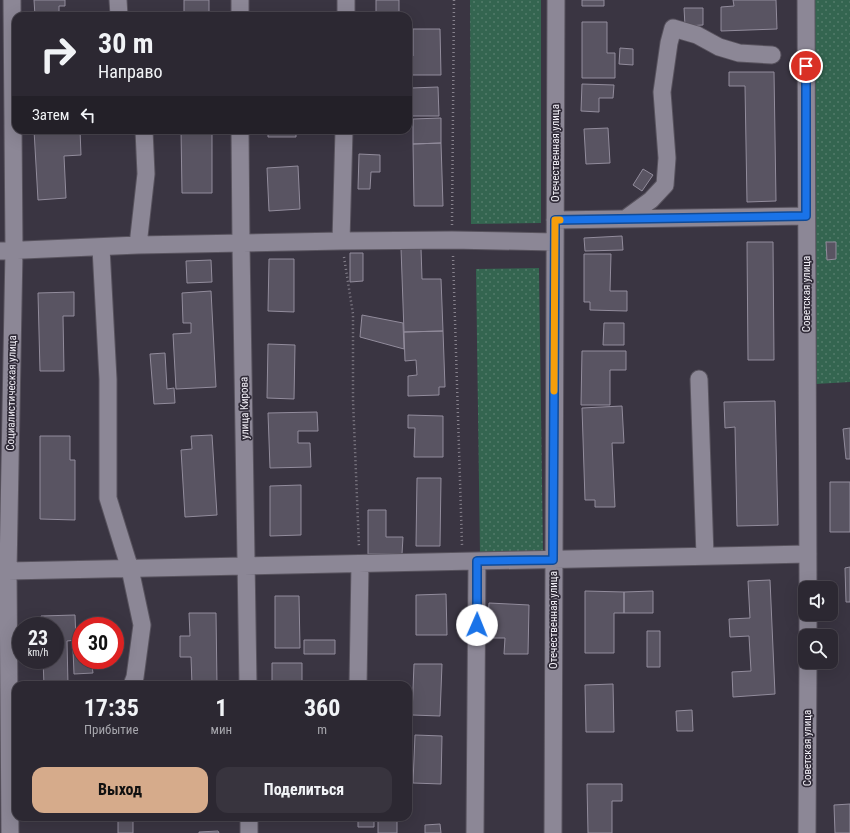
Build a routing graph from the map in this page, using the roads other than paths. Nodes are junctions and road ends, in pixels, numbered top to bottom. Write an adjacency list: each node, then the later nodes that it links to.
1 (12, 0): 22 (street, Социалистическая улица)
2 (118, 0): 7 (street)
3 (240, 0): 8 (street)
4 (346, 0): 9 (street)
5 (556, 0): 16 (street, Отечественная улица)
6 (806, 0): 14 (street, Советская улица)
7 (119, 12)
8 (240, 12)
9 (346, 12)
10 (772, 56): 15 (street)
11 (144, 134): 20 (street)
12 (240, 134): 19 (street, улица Кирова)
13 (344, 134): 17 (street)
14 (806, 216): 15 (street); 24 (street, Советская улица)
15 (625, 219): 16 (street)
16 (555, 220): 18 (street, Отечественная улица)
17 (341, 241): 18 (street); 19 (street)
18 (555, 242): 26 (street, Отечественная улица)
19 (241, 244): 20 (street); 29 (street, улица Кирова)
20 (138, 245): 21 (street)
21 (101, 248): 22 (street); 30 (street)
22 (7, 250): 31 (street, Социалистическая улица)
23 (699, 379): 25 (street)
24 (808, 554): 25 (street); 32 (street, Советская улица)
25 (705, 556): 26 (street)
26 (553, 560): 27 (street); 41 (street, Отечественная улица)
27 (470, 561): 28 (street); 40 (street)
28 (360, 564): 29 (street); 36 (street)
29 (246, 566): 30 (street); 35 (street, улица Кирова)
30 (130, 569): 31 (street); 34 (street)
31 (8, 571): 38 (street, Социалистическая улица)
32 (808, 581)
33 (808, 669): 42 (street, Советская улица)
34 (134, 681)
35 (248, 681)
36 (358, 681)
37 (249, 821): 39 (street)
38 (10, 833)
39 (249, 833)
40 (475, 833)
41 (553, 833)
42 (807, 833)

